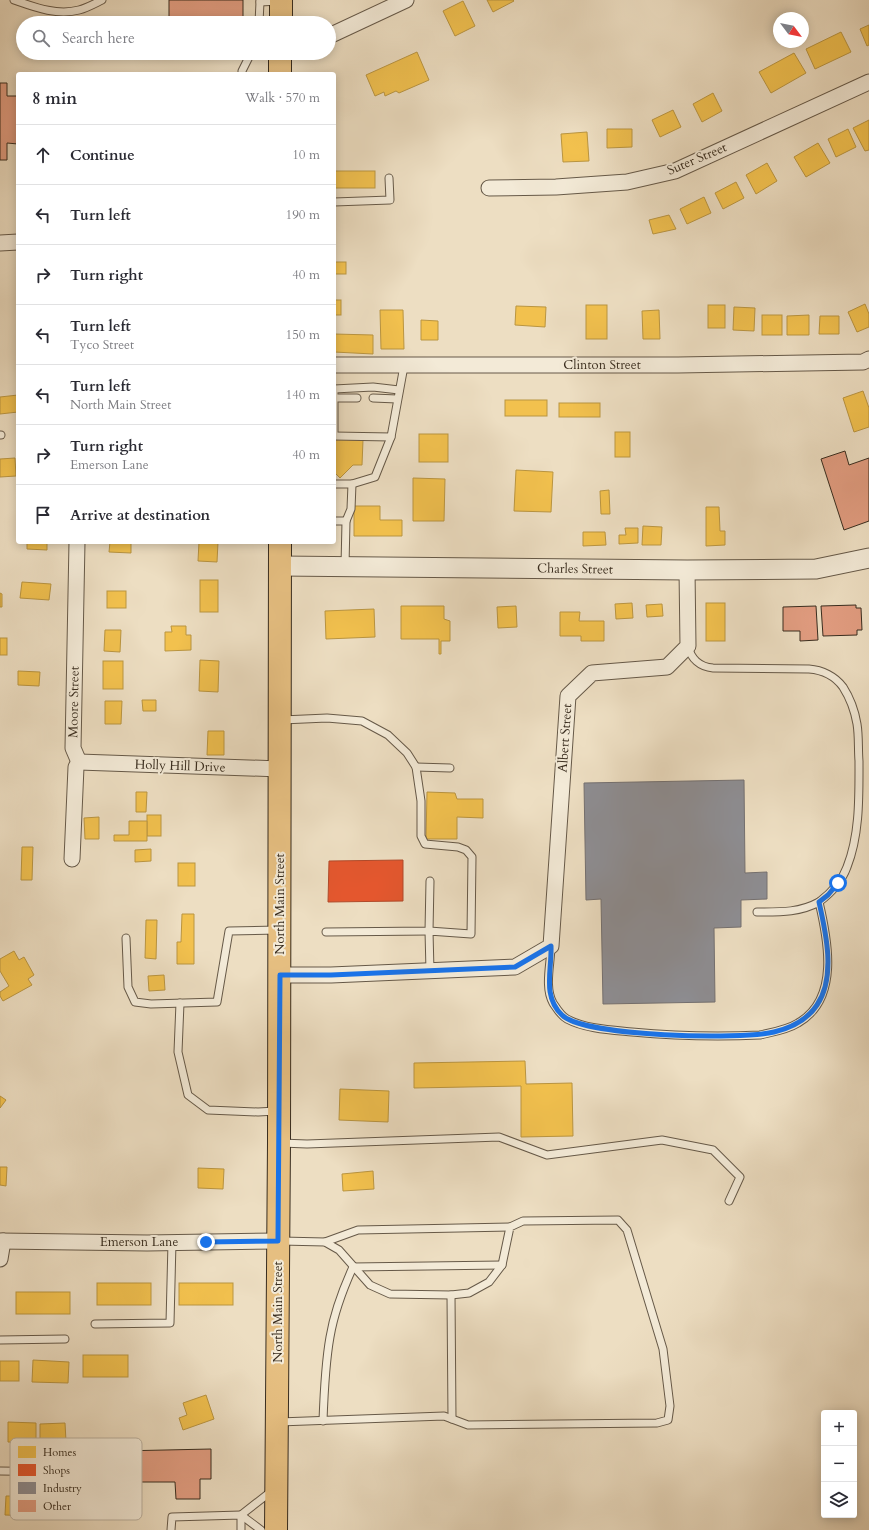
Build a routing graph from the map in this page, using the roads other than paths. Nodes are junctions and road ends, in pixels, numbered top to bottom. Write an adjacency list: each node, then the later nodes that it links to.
1 (14, 0): 2 (lane)
2 (102, 0)
3 (406, 0): 5 (street)
4 (270, 1): 6 (lane); 7 (main road)
5 (390, 4): 8 (street)
6 (262, 16)
7 (278, 16)
8 (336, 32)
9 (248, 60): 10 (lane)
10 (242, 72)
11 (869, 82): 13 (street, Suter Street)
12 (390, 178): 14 (lane)
13 (489, 188)
14 (336, 202)
15 (16, 242): 16 (street)
16 (0, 243)
17 (869, 359): 19 (street, Clinton Street)
18 (336, 365): 19 (street, Clinton Street)
19 (404, 366): 21 (lane)
20 (336, 389): 21 (lane)
21 (399, 390): 25 (lane)
22 (336, 398): 23 (lane)
23 (357, 398)
24 (373, 398): 25 (lane)
25 (397, 400): 27 (lane)
26 (336, 436): 27 (lane)
27 (390, 436): 29 (lane)
28 (336, 484): 29 (lane)
29 (352, 484): 31 (lane)
30 (336, 521): 31 (lane)
31 (346, 521): 36 (lane)
32 (77, 544): 40 (street, Moore Street)
33 (280, 544): 35 (main road, North Main Street)
34 (869, 558): 37 (street, Charles Street)
35 (280, 566): 36 (street, Charles Street); 39 (main road, North Main Street)
36 (345, 566): 37 (street, Charles Street)
37 (688, 570): 38 (street)
38 (688, 646): 46 (lane); 52 (street, Albert Street)
39 (280, 720): 41 (lane); 43 (main road, North Main Street)
40 (79, 762): 43 (street, Holly Hill Drive); 44 (street, Moore Street)
41 (416, 767): 42 (lane); 49 (lane)
42 (450, 768)
43 (280, 769): 48 (main road, North Main Street)
44 (72, 859)
45 (430, 881): 49 (lane)
46 (819, 902): 47 (lane); 52 (lane)
47 (757, 912)
48 (280, 930): 54 (main road, North Main Street); 55 (lane)
49 (429, 931): 50 (lane); 53 (lane)
50 (326, 932)
51 (126, 938): 55 (lane)
52 (551, 946): 53 (street)
53 (430, 971): 54 (street)
54 (280, 975): 56 (main road, North Main Street)
55 (180, 1003): 56 (lane)
56 (279, 1110): 57 (main road, North Main Street)
57 (279, 1144): 58 (lane); 61 (main road, North Main Street)
58 (729, 1201)
59 (510, 1227): 63 (lane); 65 (lane); 71 (lane)
60 (1, 1241): 62 (street, Emerson Lane); 64 (street)
61 (278, 1241): 62 (street, Emerson Lane); 63 (lane); 73 (main road, North Main Street)
62 (172, 1242): 68 (lane)
63 (325, 1242): 66 (lane)
64 (0, 1259)
65 (502, 1266): 66 (lane); 67 (lane)
66 (353, 1267): 67 (lane); 72 (lane)
67 (451, 1295): 71 (lane)
68 (95, 1324)
69 (65, 1339): 70 (lane)
70 (0, 1340)
71 (452, 1419): 72 (lane)
72 (323, 1421): 73 (lane)
73 (277, 1422): 76 (main road, North Main Street)
74 (0, 1471): 75 (lane)
75 (10, 1471)
76 (276, 1488): 77 (lane); 81 (main road, North Main Street)
77 (241, 1515): 78 (lane); 79 (lane); 80 (lane)
78 (171, 1530)
79 (241, 1530)
80 (261, 1530)
81 (276, 1530)

